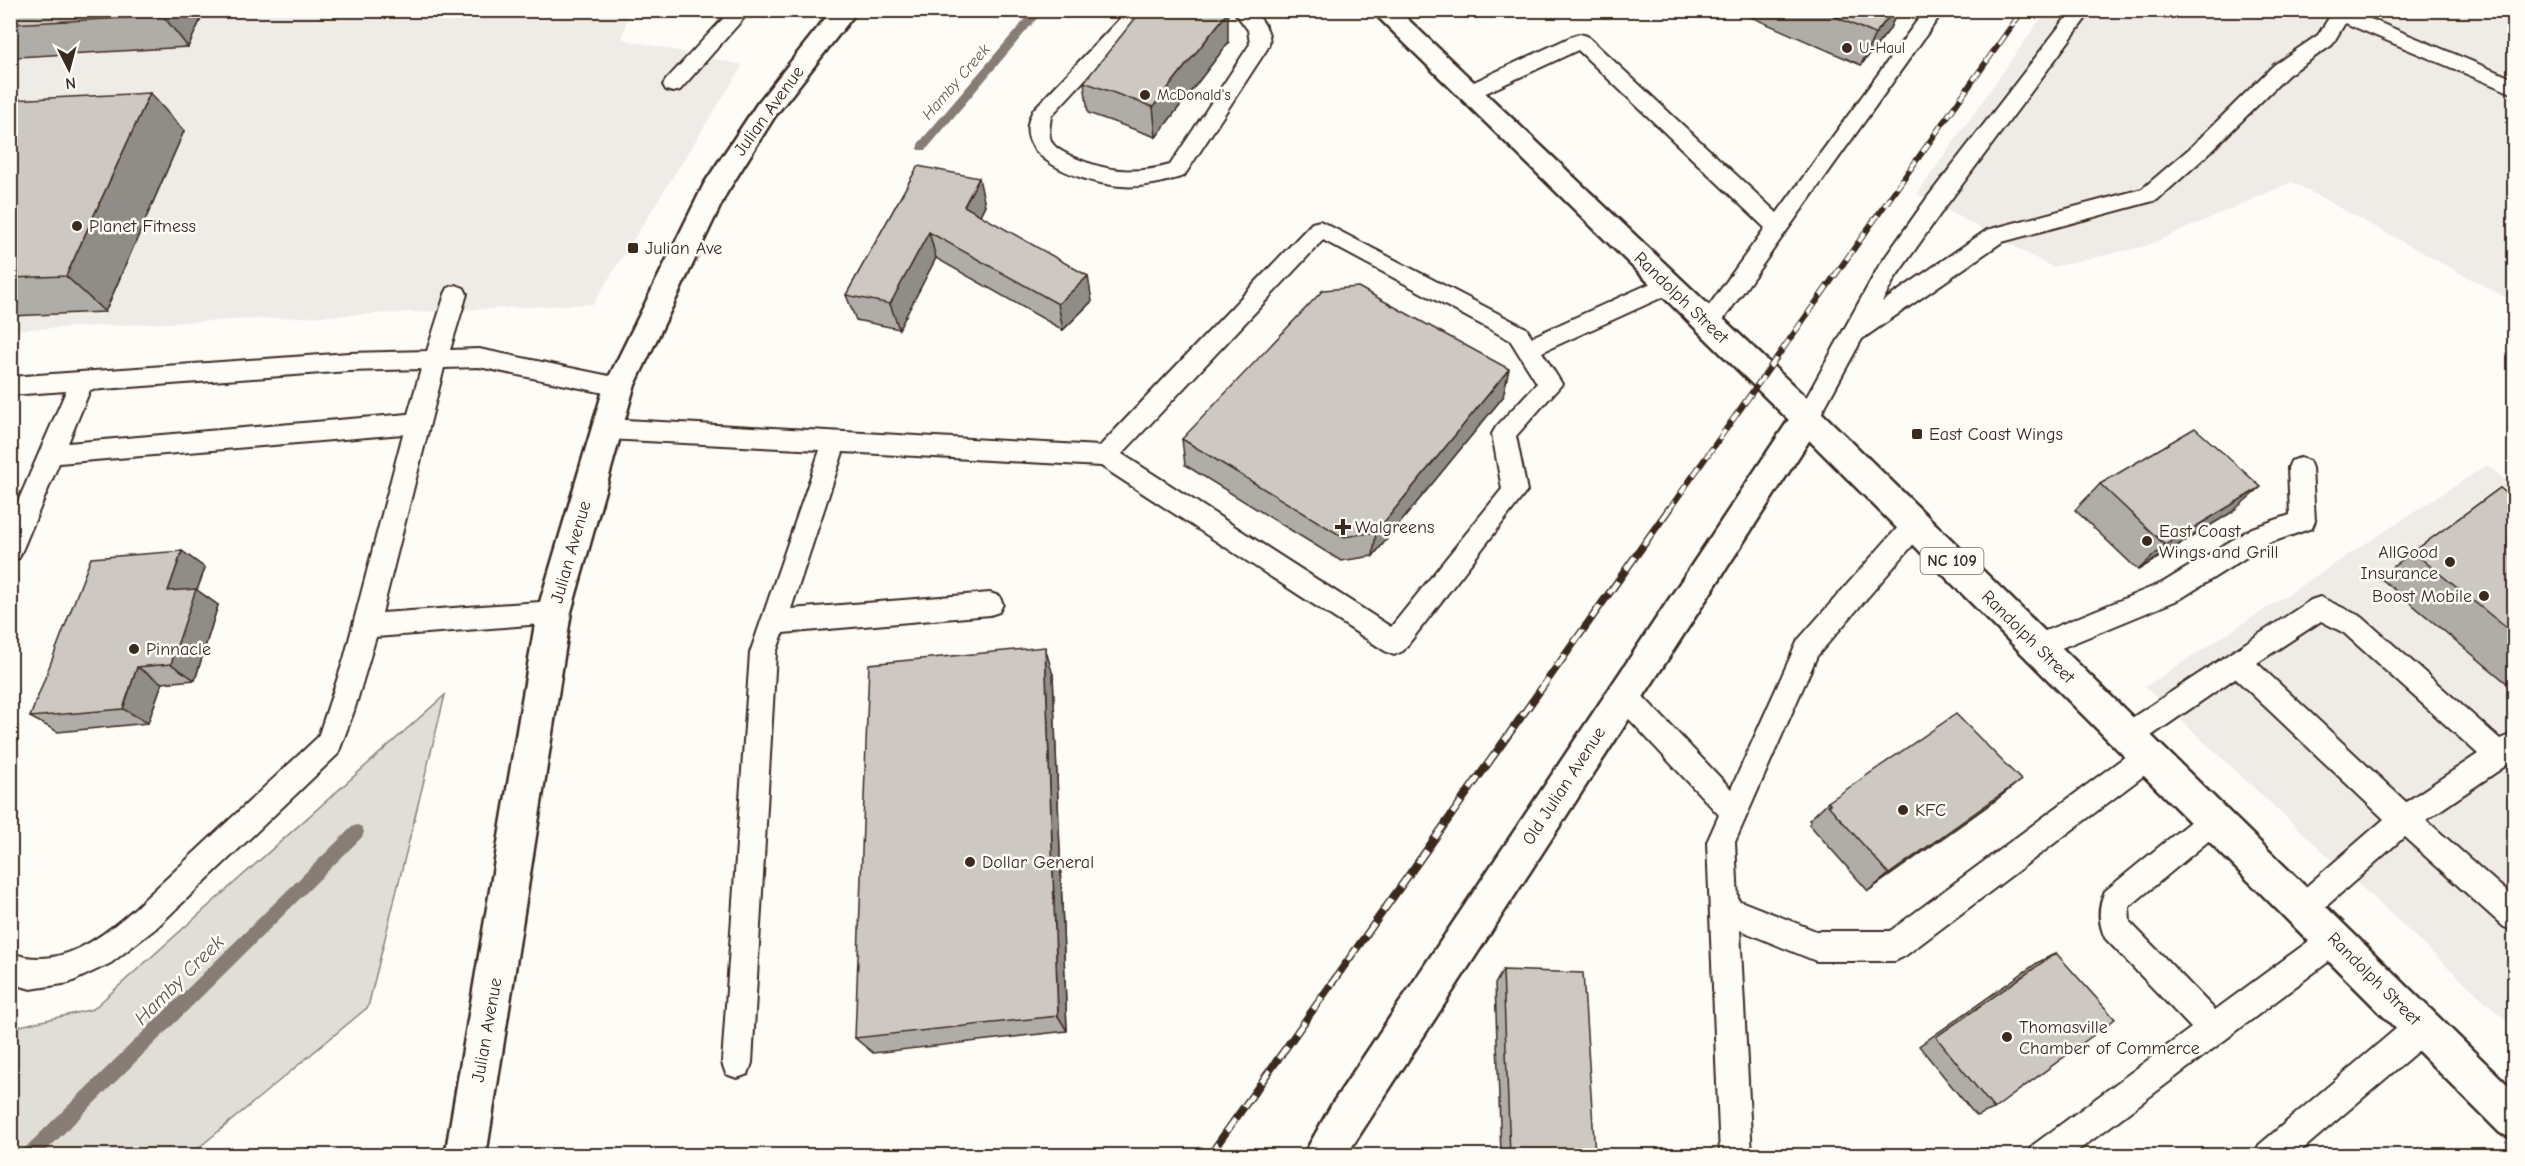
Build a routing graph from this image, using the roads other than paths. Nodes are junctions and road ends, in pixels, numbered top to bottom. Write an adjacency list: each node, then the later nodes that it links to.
1 (742, 10): 9 (lane)
2 (846, 10): 21 (street, Julian Avenue)
3 (1140, 10): 4 (lane)
4 (1242, 10)
5 (1383, 10): 11 (street, Randolph Street / NC 109)
6 (1935, 10): 12 (lane)
7 (2084, 10): 16 (lane)
8 (2344, 12): 10 (lane); 16 (lane)
9 (673, 85)
10 (2514, 87)
11 (1468, 93): 12 (lane); 13 (street, Randolph Street / NC 109)
12 (1778, 227): 15 (lane)
13 (1668, 285): 15 (street, Randolph Street / NC 109); 17 (lane)
14 (456, 294): 18 (lane)
15 (1708, 324): 22 (street, Randolph Street / NC 109)
16 (1853, 333): 22 (lane)
17 (1527, 349): 27 (lane); 27 (lane)
18 (434, 358): 19 (lane); 21 (lane); 23 (lane)
19 (82, 381): 20 (lane); 26 (lane)
20 (10, 386)
21 (619, 387): 24 (street, Julian Avenue)
22 (1807, 418): 29 (street, Randolph Street / NC 109); 37 (street, Old Julian Avenue)
23 (418, 423): 26 (lane); 34 (lane)
24 (607, 429): 25 (lane); 32 (street, Julian Avenue)
25 (835, 441): 27 (lane); 33 (lane)
26 (51, 454): 30 (lane)
27 (1105, 456)
28 (2300, 468): 35 (lane)
29 (1915, 525): 35 (street, Randolph Street / NC 109); 40 (lane)
30 (10, 550)
31 (990, 604): 33 (lane)
32 (554, 612): 34 (lane); 52 (street, Julian Avenue)
33 (774, 622): 50 (lane)
34 (366, 626): 47 (lane)
35 (2037, 646): 38 (street, Randolph Street / NC 109)
36 (2237, 662): 38 (lane); 39 (lane); 41 (lane)
37 (1624, 695): 40 (lane); 53 (street, Old Julian Avenue)
38 (2138, 746): 42 (street, Randolph Street / NC 109); 43 (lane)
39 (2507, 750): 41 (lane)
40 (1734, 812): 43 (lane)
41 (2404, 819): 44 (lane); 45 (lane)
42 (2213, 820): 44 (street, Randolph Street / NC 109); 49 (lane)
43 (1724, 909): 54 (lane)
44 (2302, 909): 46 (street, Randolph Street / NC 109)
45 (2514, 917)
46 (2334, 940): 48 (street, Randolph Street / NC 109); 49 (lane)
47 (10, 967)
48 (2422, 1027): 51 (street, Randolph Street / NC 109); 56 (lane)
49 (2213, 1029): 55 (lane)
50 (737, 1063)
51 (2514, 1119)
52 (465, 1155)
53 (1323, 1155)
54 (1736, 1155)
55 (2044, 1155)
56 (2270, 1155)

